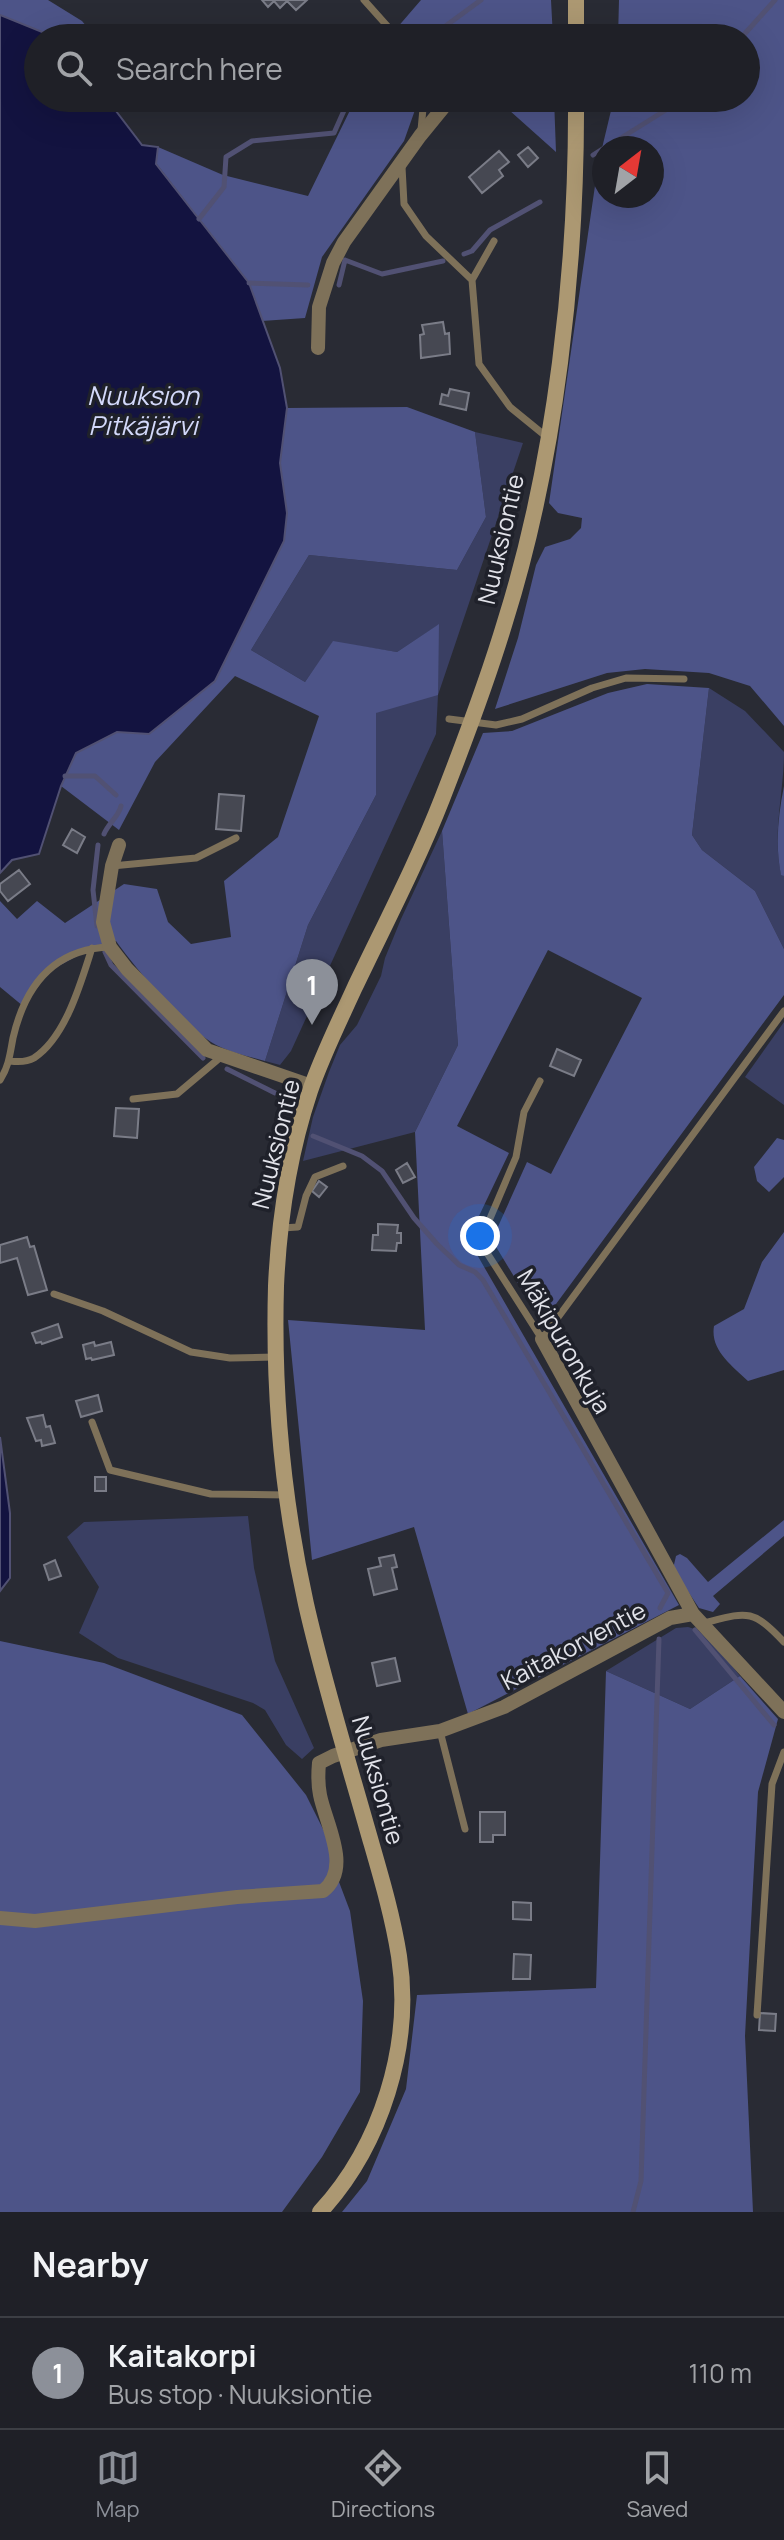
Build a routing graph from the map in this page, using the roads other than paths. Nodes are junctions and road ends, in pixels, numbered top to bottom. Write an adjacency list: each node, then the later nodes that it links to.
1 (364, 0): 3 (lane)
2 (576, 0): 4 (street)
3 (385, 24)
4 (576, 24)
5 (423, 112): 8 (lane)
6 (440, 112): 8 (street)
7 (576, 112): 13 (street, Nuuksiontie)
8 (420, 136): 9 (street)
9 (401, 163): 11 (lane); 12 (street)
10 (494, 241): 11 (lane)
11 (472, 280): 13 (lane)
12 (318, 348)
13 (548, 438): 16 (street, Nuuksiontie)
14 (684, 679): 16 (lane)
15 (449, 719): 16 (lane)
16 (471, 722): 27 (street, Nuuksiontie)
17 (236, 838): 19 (lane)
18 (119, 845): 19 (street)
19 (112, 866): 20 (street)
20 (110, 947): 21 (lane); 23 (street)
21 (92, 948): 24 (lane); 24 (lane)
22 (784, 1011): 32 (lane)
23 (222, 1056): 27 (street); 28 (lane)
24 (10, 1061): 25 (lane)
25 (0, 1080)
26 (540, 1081): 32 (lane, Mäkipuronkuja)
27 (312, 1086): 30 (street, Nuuksiontie)
28 (133, 1099)
29 (343, 1166): 30 (lane)
30 (280, 1229): 33 (street, Nuuksiontie)
31 (54, 1294): 33 (lane)
32 (542, 1339): 36 (street, Mäkipuronkuja)
33 (277, 1357): 35 (street, Nuuksiontie)
34 (92, 1422): 35 (lane)
35 (287, 1495): 40 (street, Nuuksiontie)
36 (698, 1619): 37 (lane); 38 (street); 39 (street, Kaitakorventie)
37 (784, 1642)
38 (784, 1712)
39 (440, 1731): 40 (street, Kaitakorventie); 42 (lane)
40 (346, 1751): 43 (street); 45 (street, Nuuksiontie)
41 (784, 1752): 44 (lane)
42 (465, 1829)
43 (0, 1918)
44 (757, 2015)
45 (320, 2212)

